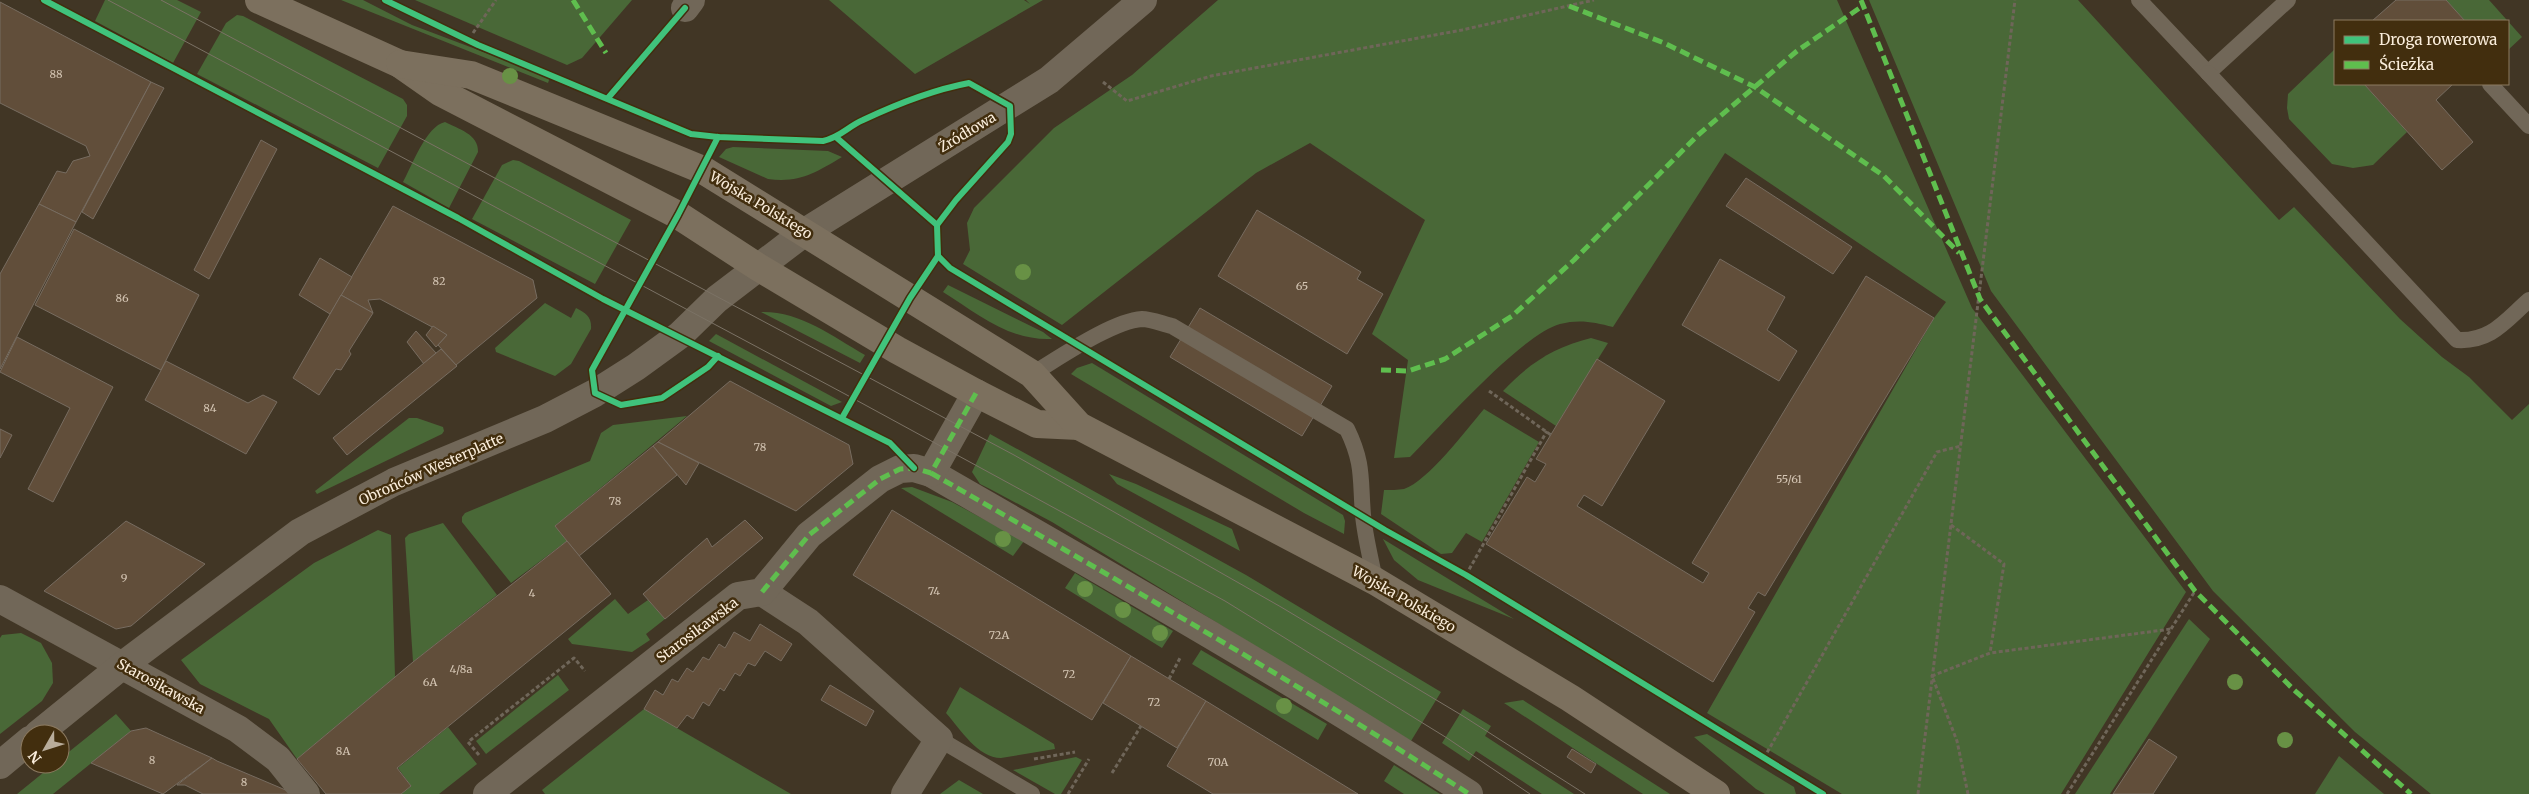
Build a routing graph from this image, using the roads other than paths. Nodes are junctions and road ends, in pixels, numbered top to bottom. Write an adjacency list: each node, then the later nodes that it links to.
1 (259, 0): 5 (main road, Wojska Polskiego)
2 (1143, 0): 9 (street, Źródłowa)
3 (2139, 0): 6 (lane)
4 (2288, 0): 6 (lane)
5 (400, 64): 9 (main road, Wojska Polskiego); 10 (main road, Wojska Polskiego)
6 (2208, 73): 11 (lane)
7 (2491, 85): 8 (lane)
8 (2529, 126)
9 (805, 232): 10 (street, Obrońców Westerplatte); 12 (main road, Wojska Polskiego)
10 (758, 267): 13 (main road, Wojska Polskiego); 19 (street, Obrońców Westerplatte)
11 (2529, 300)
12 (1032, 374): 14 (main road, Wojska Polskiego); 16 (lane)
13 (976, 393): 14 (main road, Wojska Polskiego); 15 (street)
14 (1079, 426): 16 (main road, Wojska Polskiego)
15 (931, 473): 17 (street); 28 (street)
16 (1375, 580): 29 (main road, Wojska Polskiego)
17 (762, 592): 21 (street); 25 (street, Starosikawska)
18 (0, 599): 19 (street, Starosikawska)
19 (123, 665): 20 (street, Obrońców Westerplatte); 24 (street, Starosikawska)
20 (50, 724)
21 (939, 738): 26 (street); 27 (lane)
22 (20, 748): 23 (street)
23 (0, 765)
24 (306, 794)
25 (487, 794)
26 (905, 794)
27 (1032, 794)
28 (1469, 794)
29 (1716, 794)

